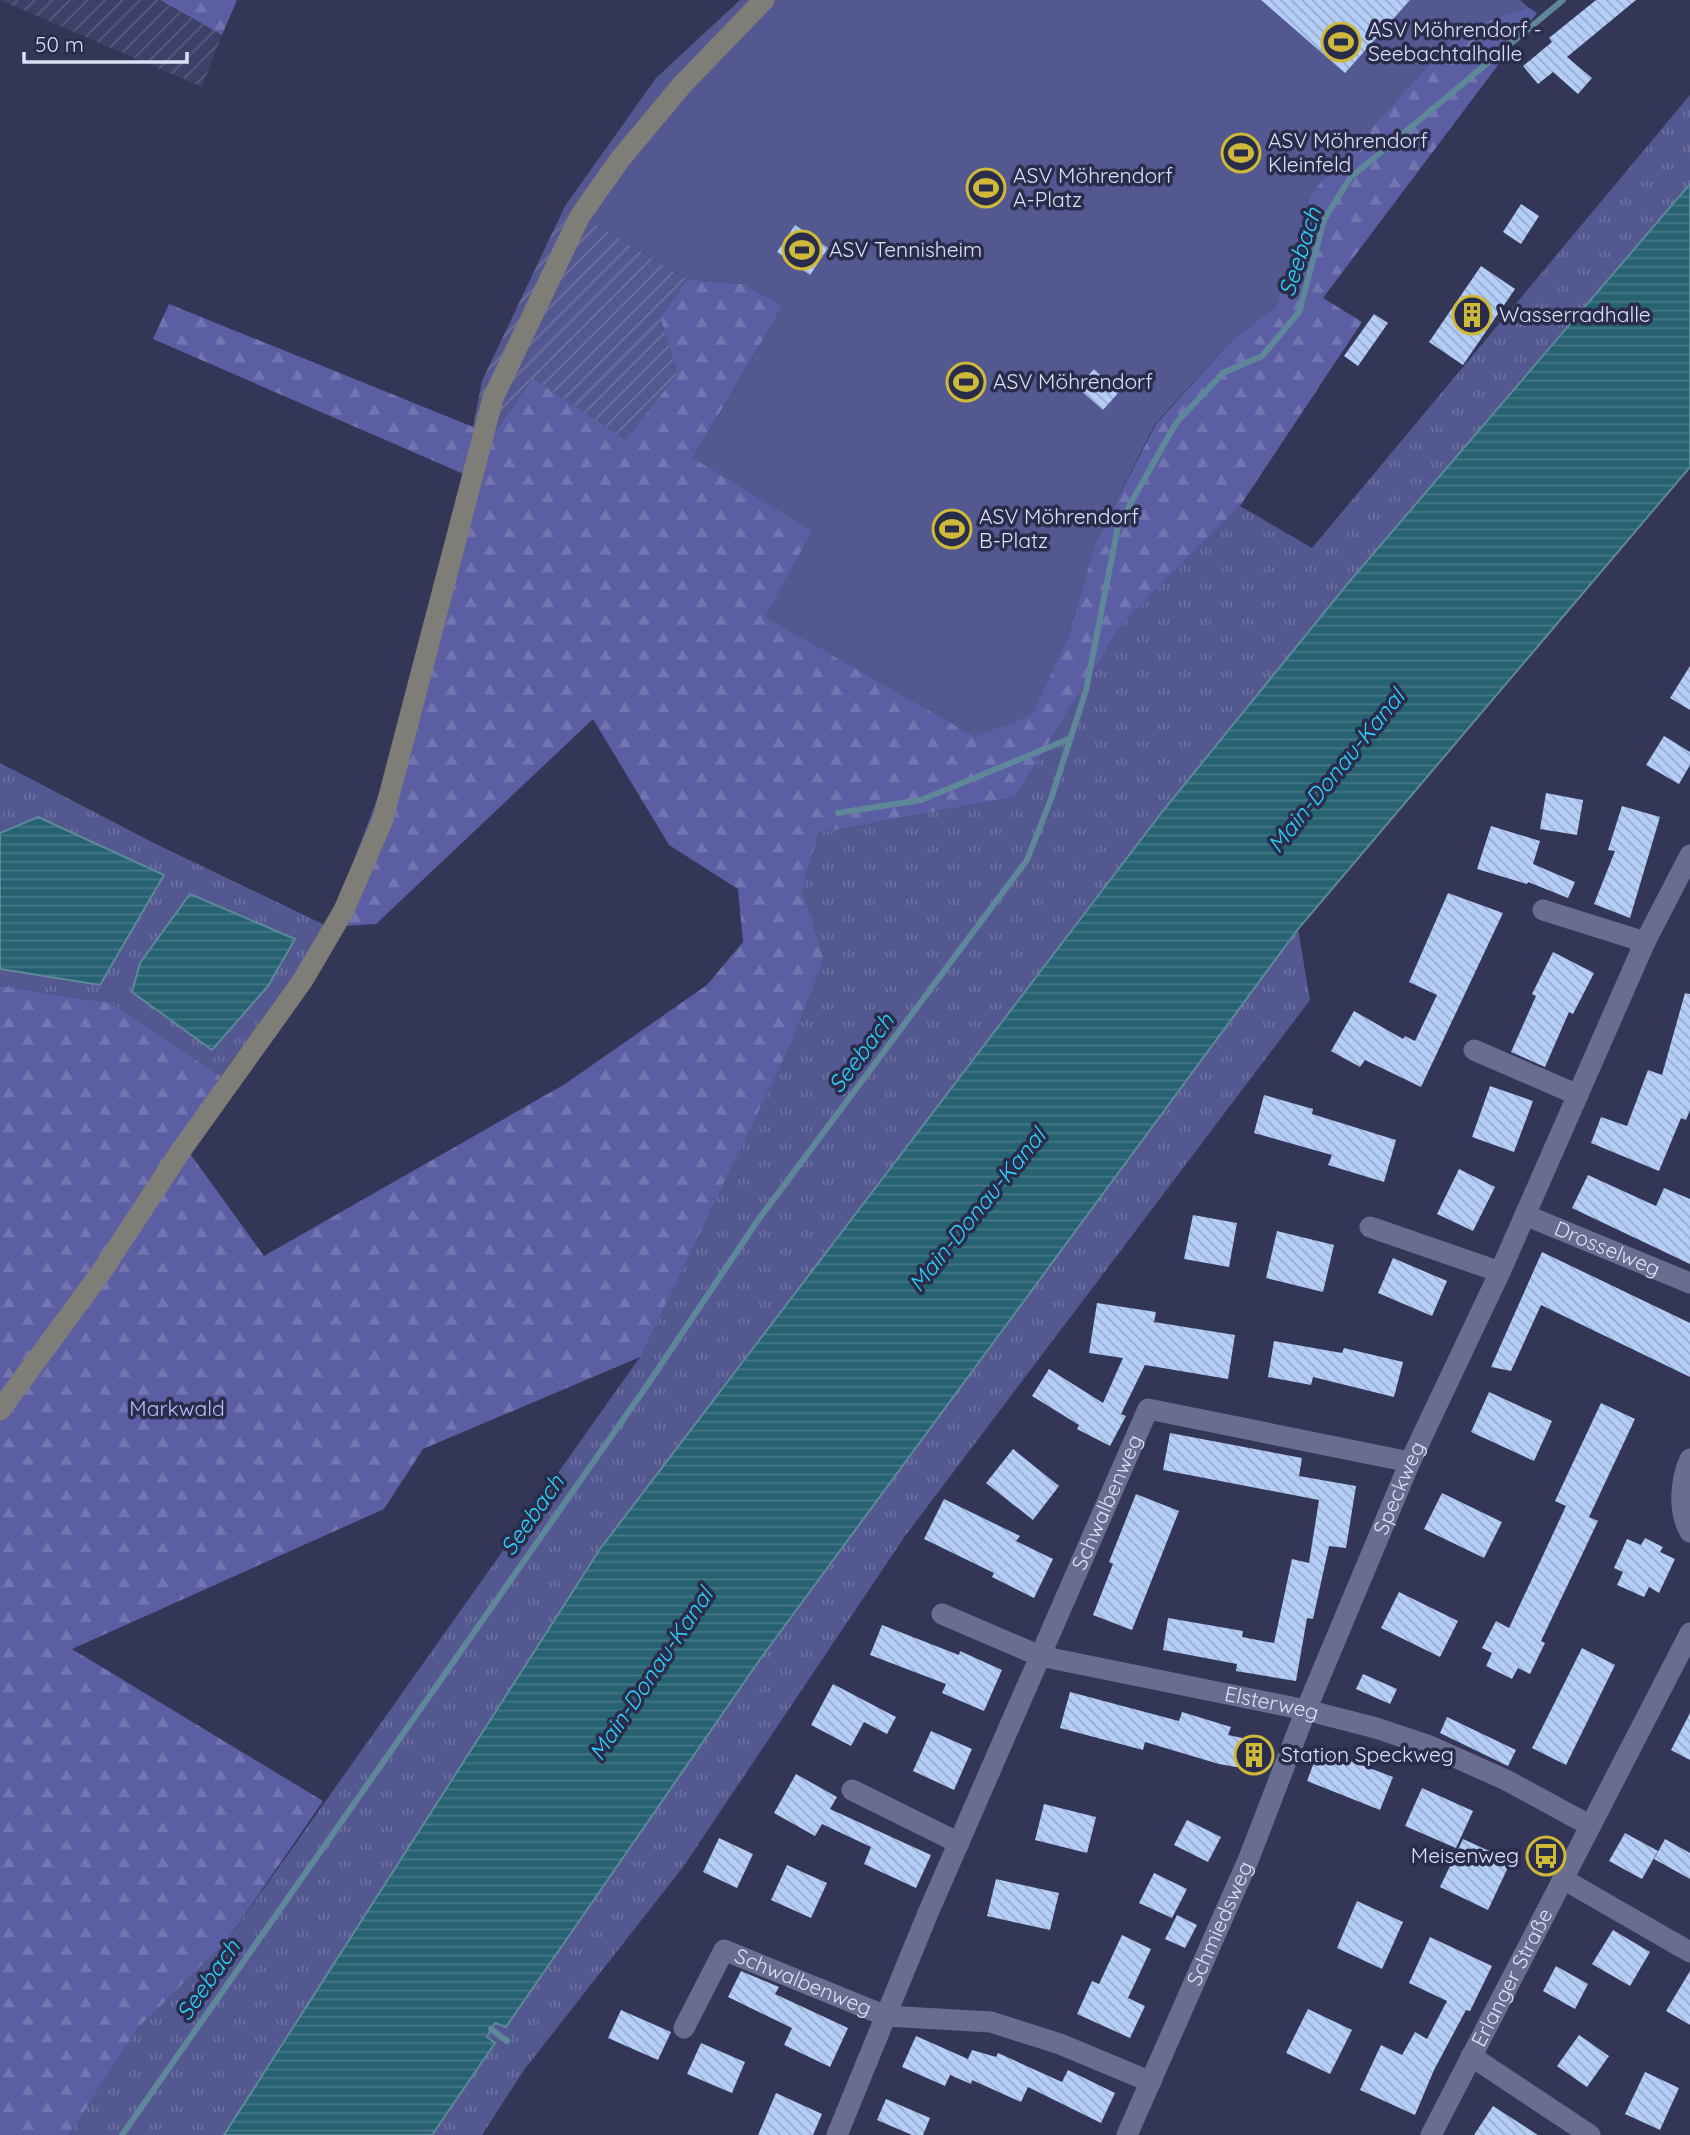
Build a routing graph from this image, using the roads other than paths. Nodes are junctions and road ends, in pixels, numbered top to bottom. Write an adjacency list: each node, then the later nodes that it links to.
1 (764, 0): 11 (street)
2 (1690, 855): 4 (street, Speckweg)
3 (1544, 911): 4 (street)
4 (1645, 942): 6 (street, Speckweg)
5 (1474, 1050): 6 (street)
6 (1578, 1095): 7 (street, Speckweg)
7 (1525, 1214): 9 (street, Speckweg); 10 (street, Drosselweg)
8 (1370, 1227): 9 (street)
9 (1500, 1272): 13 (street, Speckweg)
10 (1690, 1283)
11 (0, 1410)
12 (1690, 1459): 14 (street)
13 (1410, 1462): 17 (street, Schwalbenweg); 18 (street, Speckweg)
14 (1690, 1532)
15 (942, 1614): 17 (street, Elsterweg)
16 (1690, 1633): 20 (street, Erlanger Straße)
17 (1040, 1656): 18 (street, Elsterweg); 21 (street, Schwalbenweg)
18 (1306, 1710): 20 (street, Elsterweg); 27 (street, Schmiedsweg)
19 (852, 1790): 21 (street)
20 (1589, 1825): 22 (street, Erlanger Straße)
21 (959, 1843): 24 (street, Schwalbenweg)
22 (1563, 1879): 23 (street); 26 (street, Erlanger Straße)
23 (1690, 1952)
24 (886, 2016): 25 (street, Schwalbenweg); 27 (street, Schwalbenweg); 28 (street, Schwalbenweg)
25 (684, 2028)
26 (1471, 2056): 30 (street, Erlanger Straße); 31 (street)
27 (1151, 2082): 29 (street, Schmiedsweg)
28 (838, 2135)
29 (1127, 2135)
30 (1431, 2135)
31 (1590, 2135)

